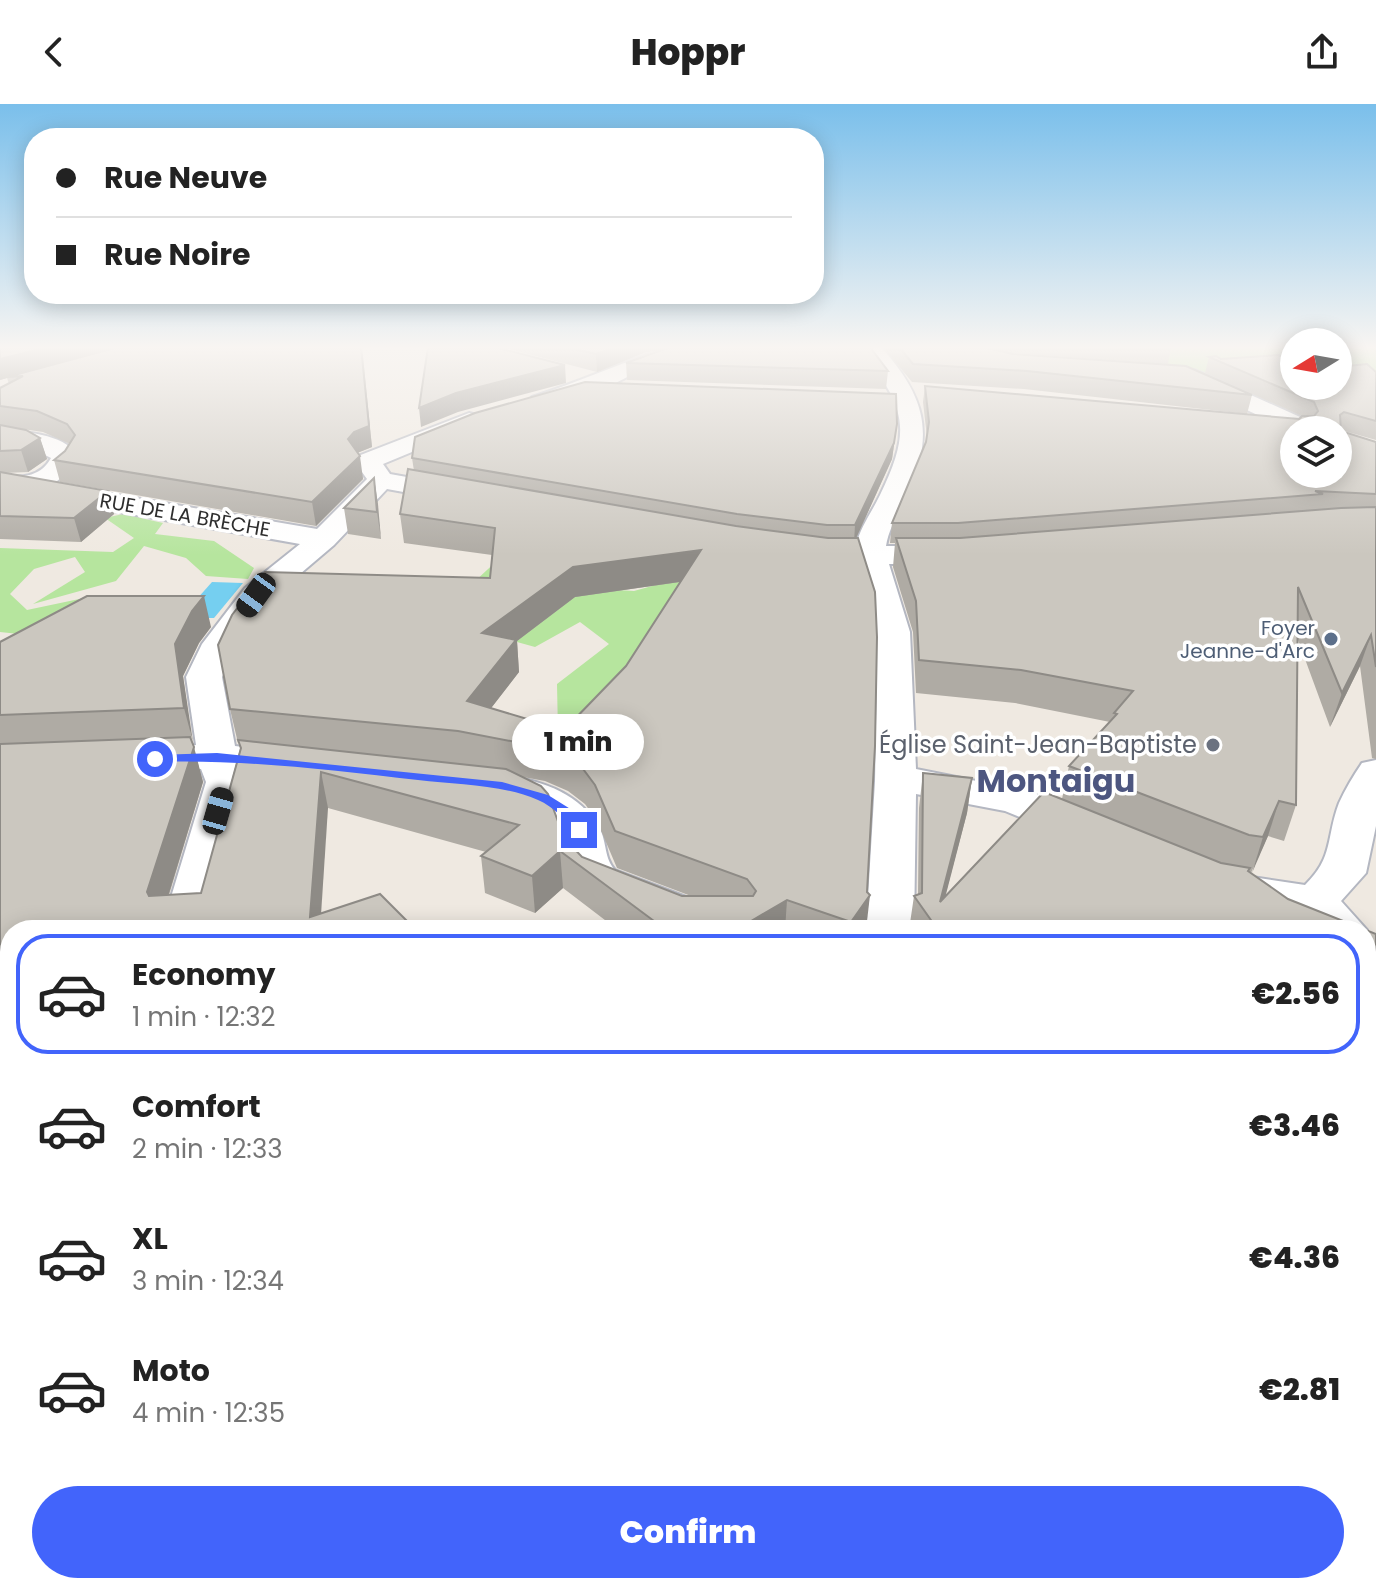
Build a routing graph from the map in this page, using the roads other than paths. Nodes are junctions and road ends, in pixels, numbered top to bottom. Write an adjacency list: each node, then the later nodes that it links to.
1 (482, 416): 6 (street)
2 (909, 416): 12 (street)
3 (1242, 424): 4 (street)
4 (1280, 426)
5 (0, 436): 7 (street)
6 (381, 480): 8 (street); 9 (street)
7 (13, 485): 9 (street, RUE DE LA BRÈCHE)
8 (492, 500)
9 (324, 539): 13 (street)
10 (781, 549): 12 (street)
11 (986, 552): 12 (street)
12 (871, 555): 17 (street)
13 (217, 756): 14 (street); 15 (street); 22 (street)
14 (108, 760)
15 (336, 768)
16 (1376, 772): 21 (street)
17 (895, 778): 19 (street); 24 (street)
18 (459, 781): 23 (street)
19 (1123, 845)
20 (1182, 869): 21 (street)
21 (1329, 915)
22 (188, 920)
23 (702, 920)
24 (890, 920)

